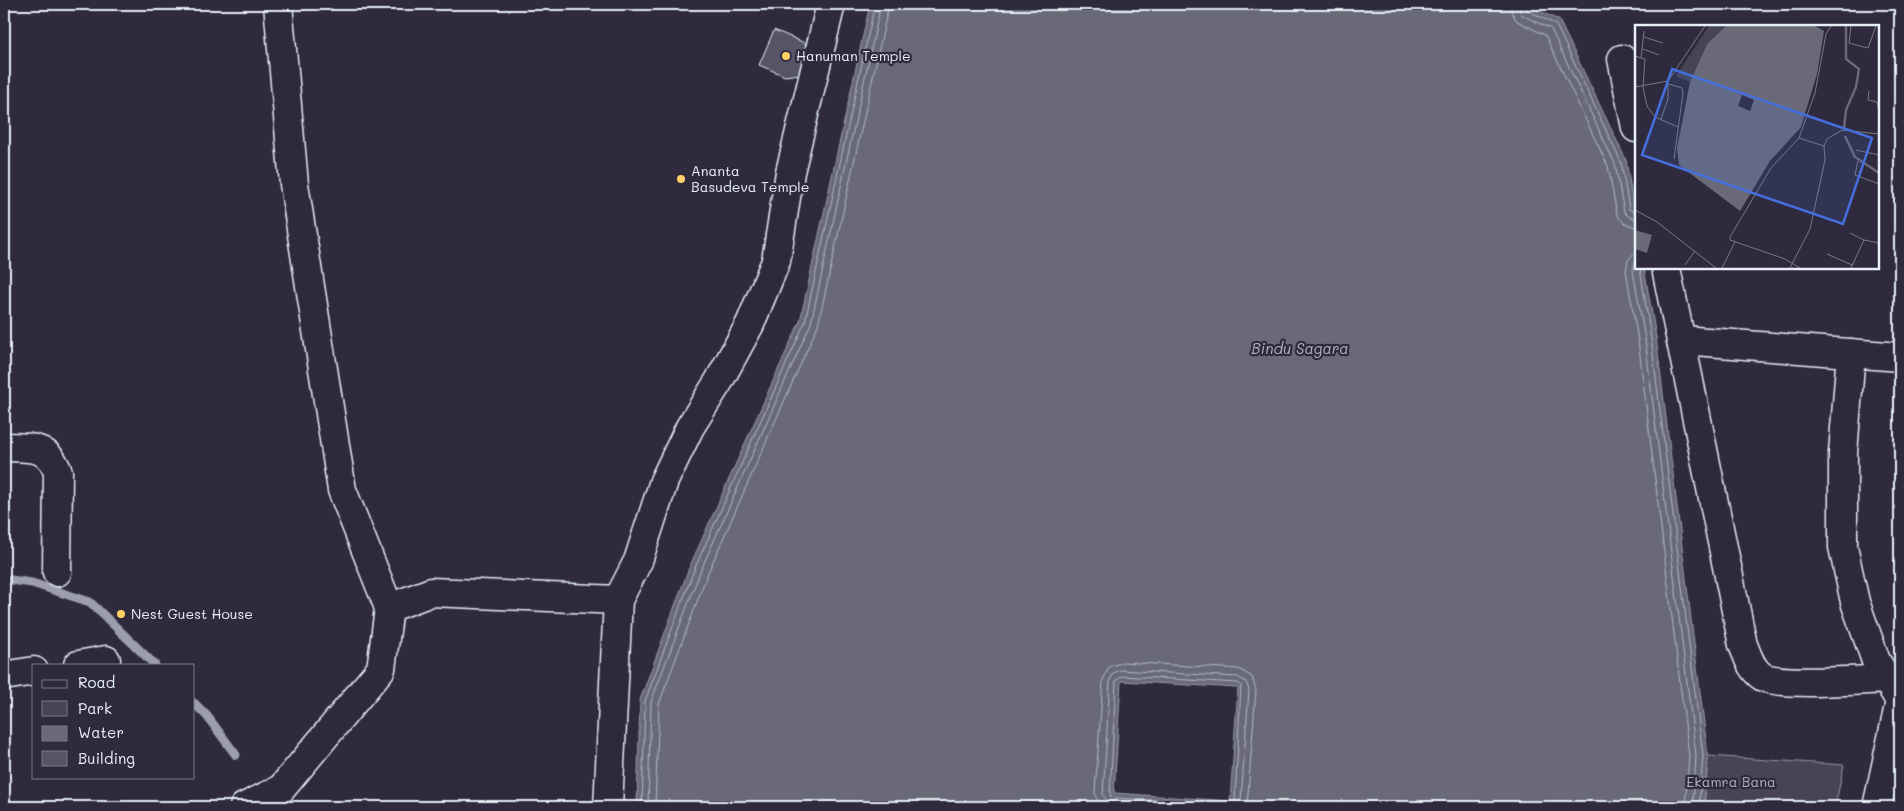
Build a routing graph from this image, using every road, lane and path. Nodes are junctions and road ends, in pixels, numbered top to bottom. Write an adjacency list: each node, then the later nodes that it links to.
1 (278, 4): 12 (street)
2 (831, 4): 11 (street)
3 (1622, 59): 4 (street)
4 (1635, 123)
5 (1666, 269): 6 (street)
6 (1682, 340): 7 (street); 17 (street)
7 (1851, 353): 8 (street); 17 (street)
8 (1900, 357)
9 (4, 447): 10 (street)
10 (57, 572)
11 (618, 600): 12 (street); 19 (street)
12 (389, 608): 18 (street)
13 (106, 660): 14 (street)
14 (84, 664)
15 (32, 671): 16 (street)
16 (4, 676)
17 (1896, 694): 20 (street)
18 (244, 807)
19 (608, 807)
20 (1877, 807)

